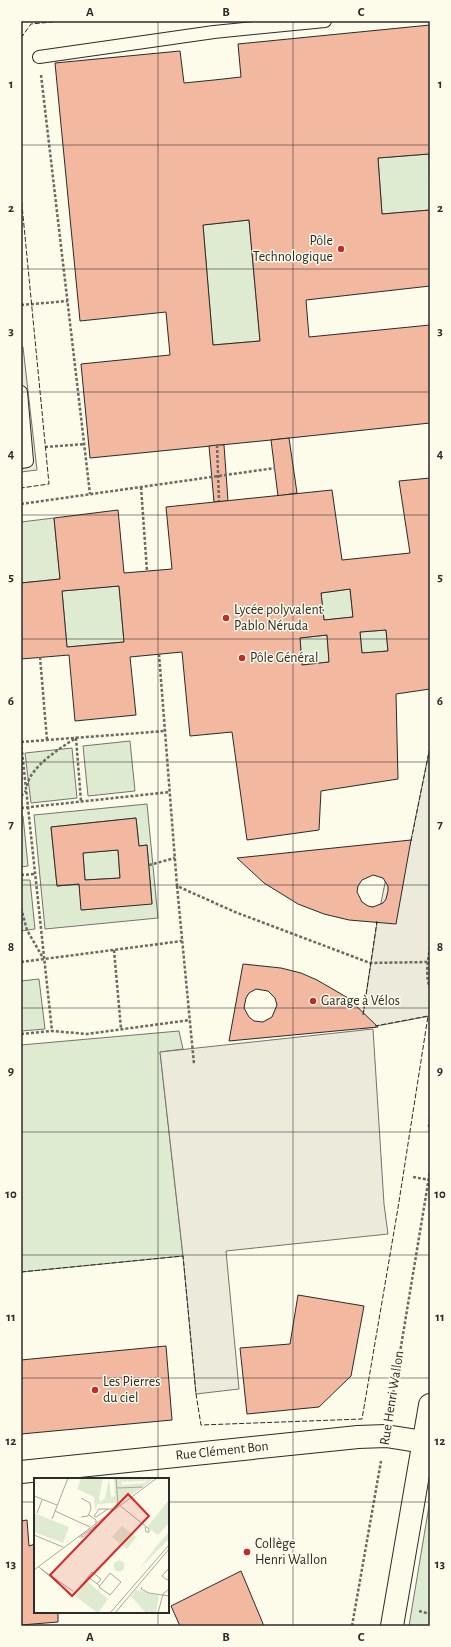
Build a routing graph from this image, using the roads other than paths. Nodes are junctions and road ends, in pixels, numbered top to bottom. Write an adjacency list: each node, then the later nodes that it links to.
1 (325, 21): 2 (lane)
2 (213, 26): 3 (lane)
3 (39, 57)
4 (21, 392): 5 (lane)
5 (21, 462)
6 (430, 1405): 7 (street)
7 (427, 1442): 8 (street, Rue Clément Bon); 9 (street)
8 (21, 1472)
9 (392, 1626)

